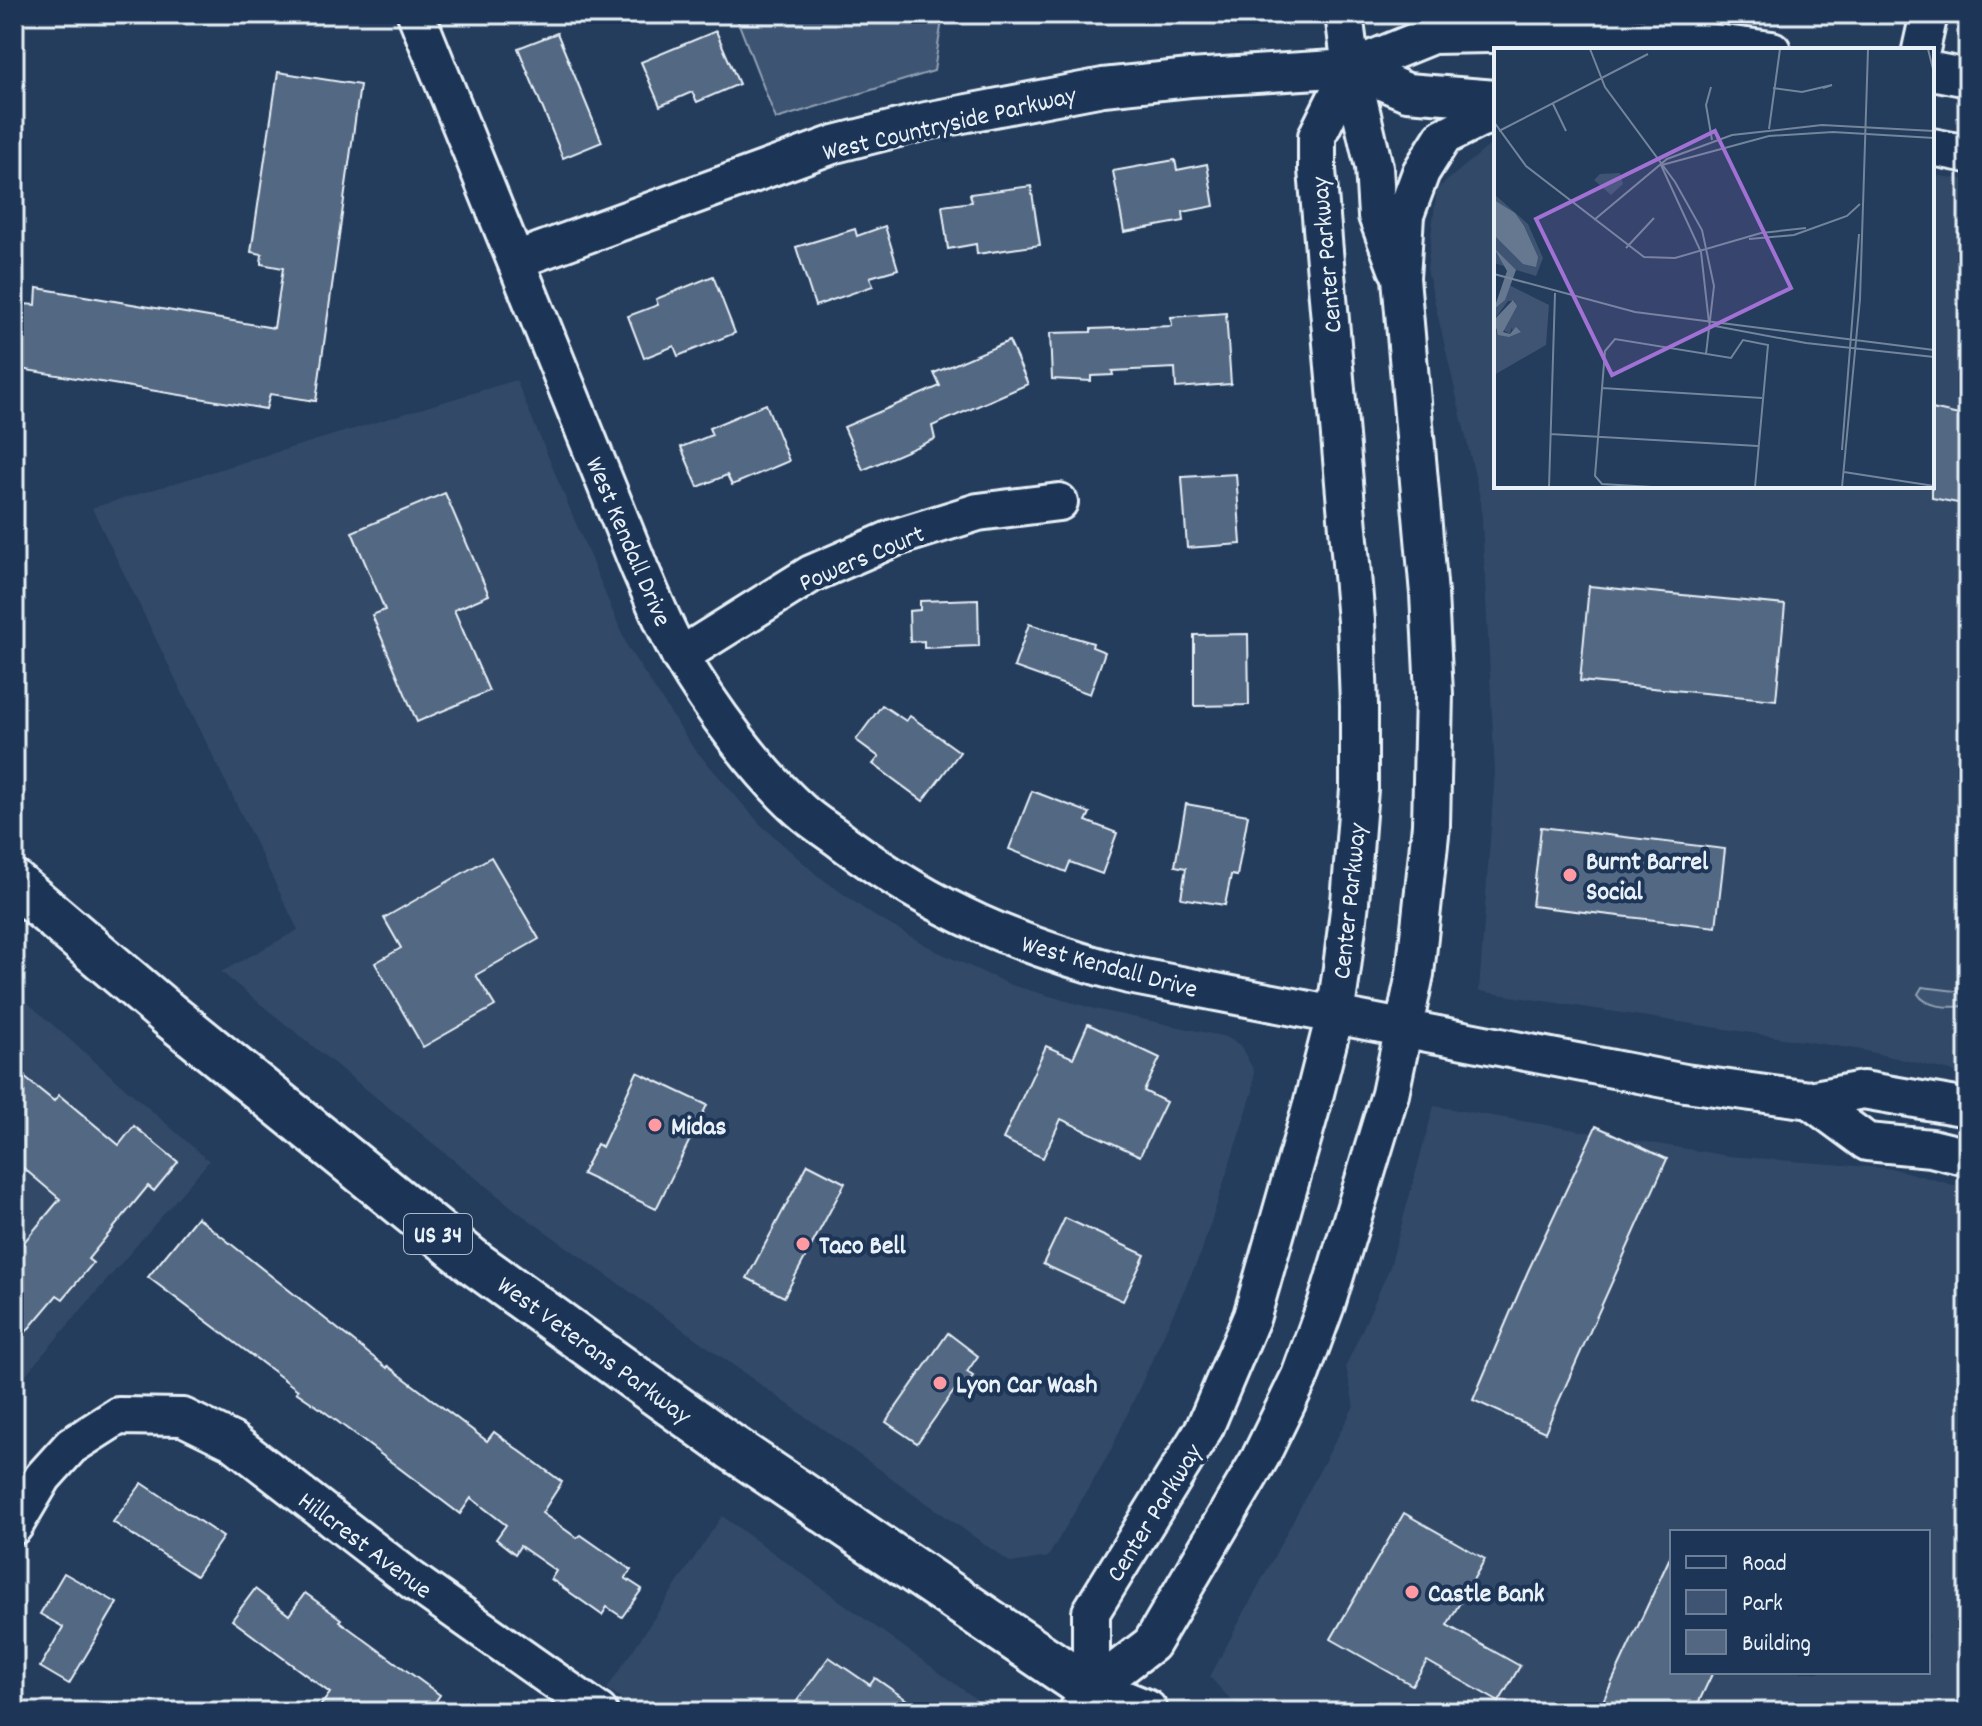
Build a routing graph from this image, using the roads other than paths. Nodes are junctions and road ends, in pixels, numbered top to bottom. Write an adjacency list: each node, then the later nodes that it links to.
1 (416, 14): 13 (street, West Kendall Drive)
2 (1344, 14): 6 (street)
3 (1929, 14): 5 (street)
4 (1756, 48): 6 (street, West Countryside Parkway)
5 (1921, 48)
6 (1351, 68): 9 (street, West Countryside Parkway); 13 (street, West Countryside Parkway); 14 (street); 18 (street, Center Parkway)
7 (1934, 71): 8 (street)
8 (1968, 78)
9 (1494, 99)
10 (1494, 114): 14 (street)
11 (1934, 147): 12 (street)
12 (1968, 154)
13 (516, 260): 16 (street, West Kendall Drive)
14 (1401, 278): 19 (street)
15 (1059, 502): 16 (street, Powers Court)
16 (680, 656): 18 (street, West Kendall Drive)
17 (14, 883): 24 (main road, West Veterans Parkway / US 34)
18 (1335, 1015): 19 (street, West Kendall Drive); 24 (street, Center Parkway)
19 (1404, 1029): 20 (street, West Kendall Drive); 24 (street)
20 (1810, 1100): 21 (street, West Kendall Drive); 22 (street, West Kendall Drive)
21 (1968, 1108)
22 (1968, 1157)
23 (14, 1526): 25 (street, Hillcrest Avenue)
24 (1092, 1705): 26 (main road, West Veterans Parkway / US 34)
25 (599, 1712)
26 (1145, 1712)

